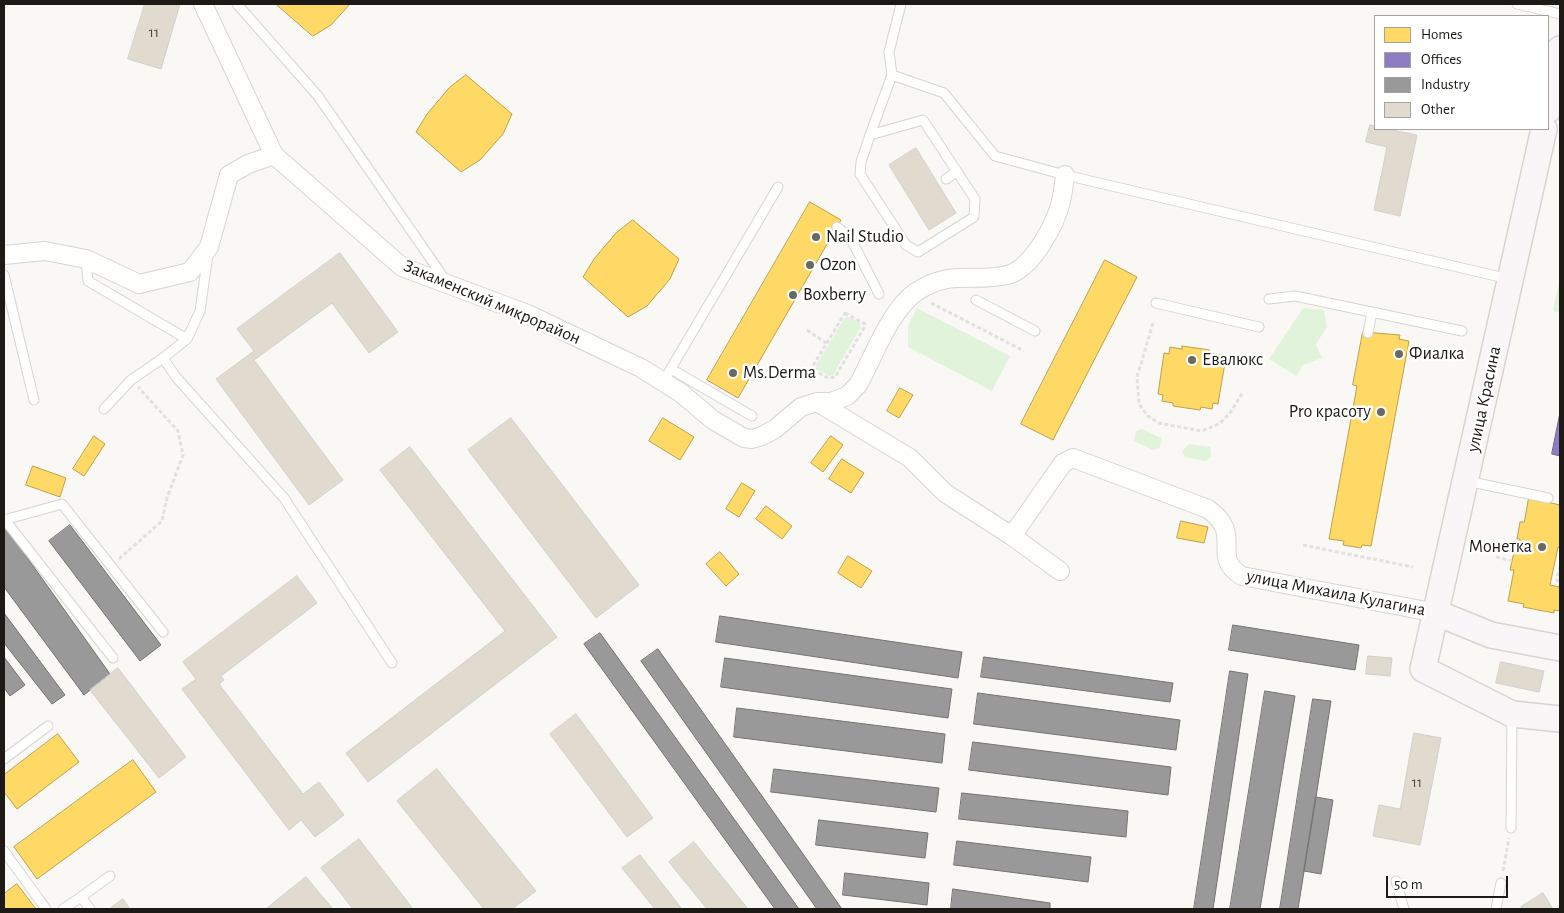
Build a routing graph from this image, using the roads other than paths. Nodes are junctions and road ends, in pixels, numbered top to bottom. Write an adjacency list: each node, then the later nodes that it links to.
1 (203, 4): 11 (street)
2 (237, 4): 22 (lane)
3 (902, 4): 7 (lane)
4 (1517, 4): 5 (lane)
5 (1560, 14)
6 (1560, 49): 8 (street)
7 (892, 75): 10 (lane); 13 (lane)
8 (1549, 105)
9 (1544, 130): 21 (street, улица Красина)
10 (870, 135): 12 (lane); 12 (lane)
11 (274, 155): 17 (street); 22 (street, Закаменский микрорайон)
12 (956, 172): 14 (lane)
13 (1065, 175): 21 (lane); 36 (street, Закаменский микрорайон)
14 (946, 179)
15 (778, 187): 34 (lane)
16 (837, 227): 23 (lane)
17 (209, 247): 19 (street); 32 (lane)
18 (4, 255): 19 (street)
19 (86, 259): 32 (lane)
20 (4, 275): 35 (lane)
21 (1510, 280): 39 (street, улица Красина)
22 (447, 283): 34 (street, Закаменский микрорайон)
23 (879, 294)
24 (1269, 299): 27 (lane)
25 (976, 300): 29 (lane)
26 (1156, 303): 28 (lane)
27 (1372, 312): 30 (lane); 31 (lane)
28 (1259, 327)
29 (1035, 331)
30 (1462, 331)
31 (1368, 333)
32 (187, 339): 33 (lane)
33 (163, 358): 37 (lane); 48 (lane)
34 (667, 376): 36 (street, Закаменский микрорайон); 38 (lane)
35 (34, 400)
36 (817, 402): 42 (street)
37 (104, 410)
38 (752, 416)
39 (1466, 481): 40 (lane); 44 (street, улица Красина)
40 (1548, 498)
41 (4, 520): 45 (lane); 47 (lane)
42 (1012, 536): 43 (street); 44 (street, улица Михаила Кулагина)
43 (1060, 571)
44 (1438, 613): 46 (street, улица Михаила Кулагина); 49 (street, улица Красина)
45 (163, 632)
46 (1560, 648)
47 (113, 658)
48 (392, 663)
49 (1512, 714): 50 (street); 53 (lane)
50 (1560, 719)
51 (48, 726): 52 (lane)
52 (4, 759)
53 (1511, 828)
54 (4, 851): 59 (lane)
55 (110, 876): 58 (lane)
56 (1396, 881): 62 (lane)
57 (1501, 883): 63 (lane)
58 (81, 897): 60 (lane); 61 (lane)
59 (46, 909)
60 (63, 909)
61 (90, 909)
62 (1404, 909)
63 (1496, 909)

